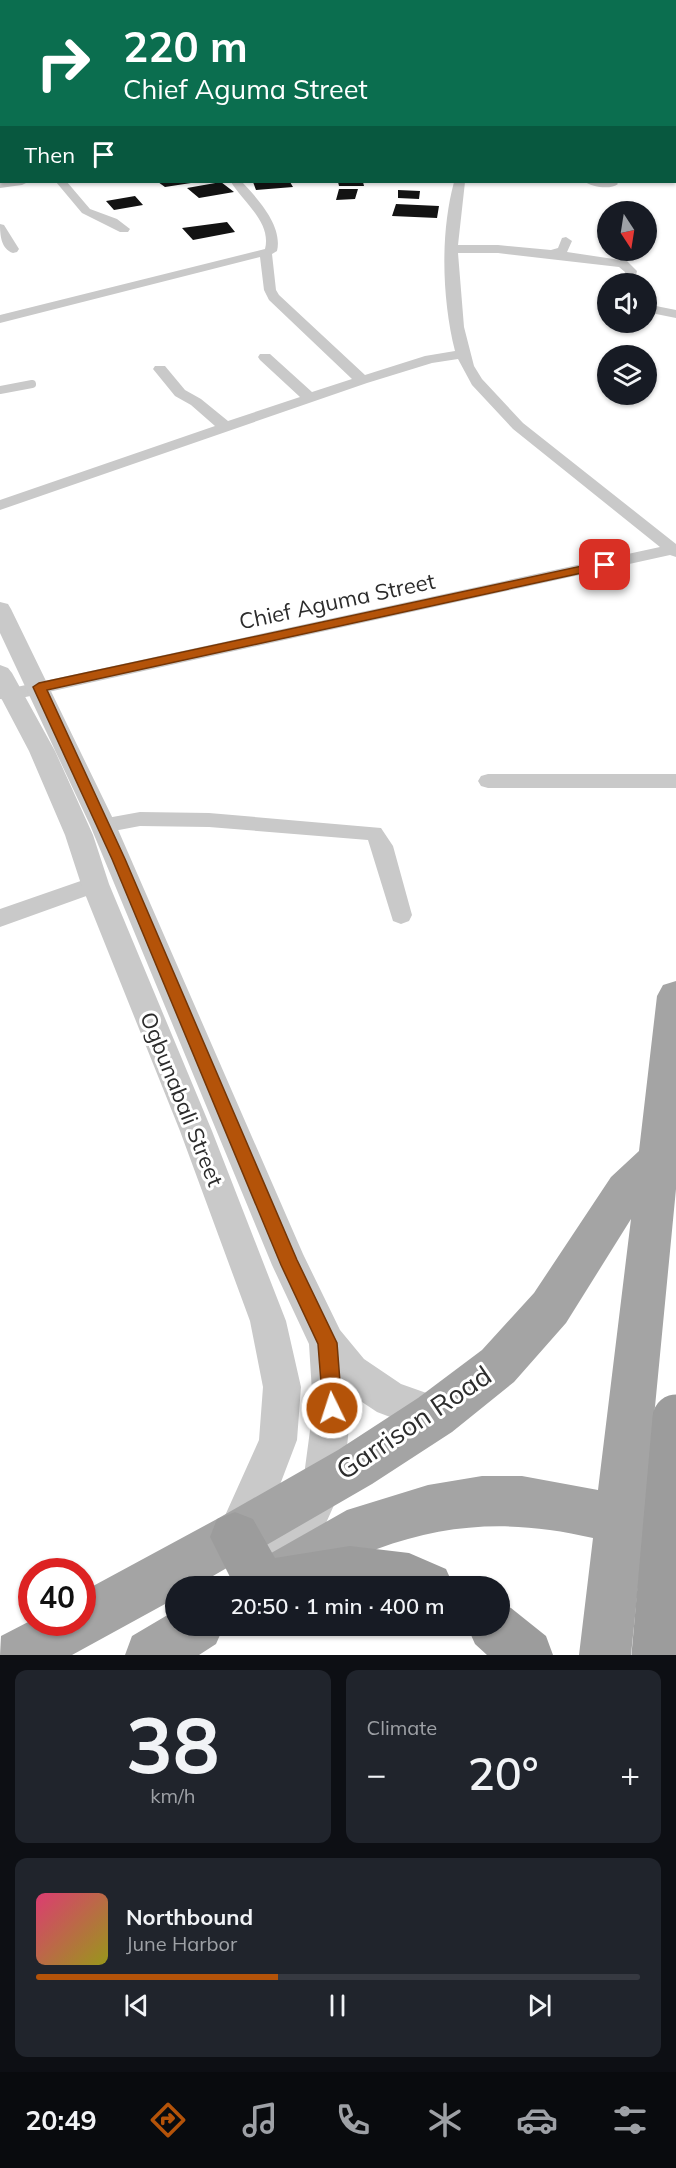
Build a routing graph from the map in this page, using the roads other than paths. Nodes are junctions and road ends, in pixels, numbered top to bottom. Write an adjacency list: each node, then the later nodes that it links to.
1 (62, 183): 7 (street)
2 (238, 183): 11 (street)
3 (459, 183): 10 (street)
4 (602, 183): 5 (street)
5 (612, 184)
6 (0, 228): 9 (street)
7 (124, 229)
8 (566, 241): 12 (street)
9 (13, 249)
10 (454, 249): 12 (street); 17 (street)
11 (266, 253): 16 (street); 20 (street)
12 (552, 254): 13 (street)
13 (631, 273)
14 (657, 310): 15 (street)
15 (676, 314)
16 (0, 319)
17 (464, 354): 20 (street); 26 (street)
18 (265, 357): 23 (street)
19 (160, 369): 24 (street)
20 (362, 380): 23 (street)
21 (32, 384): 22 (lane)
22 (0, 390)
23 (310, 398): 24 (street)
24 (226, 427): 25 (street)
25 (0, 505)
26 (675, 550): 28 (street, Chief Aguma Street)
27 (0, 609): 28 (street, Ogbunabali Street)
28 (10, 691): 31 (street, Ogbunabali Street); 32 (street, Ogbunabali Street)
29 (488, 781): 30 (street)
30 (676, 781)
31 (103, 825): 33 (street); 37 (street, Ogbunabali Street)
32 (95, 884): 34 (street); 43 (street, Ogbunabali Street)
33 (401, 915)
34 (0, 918)
35 (676, 996): 36 (main road)
36 (667, 1154): 38 (main road, Garrison Road); 41 (main road)
37 (327, 1343): 38 (street, Ogbunabali Street); 40 (street, Ogbunabali Street)
38 (435, 1415): 40 (main road, Garrison Road)
39 (676, 1418): 57 (highway, bridge)
40 (323, 1485): 43 (main road, Garrison Road); 45 (street, Ogbunabali Street)
41 (618, 1518): 42 (main road); 46 (main road); 56 (main road)
42 (676, 1532)
43 (235, 1537): 44 (highway); 49 (main road, Garrison Road)
44 (256, 1576)
45 (269, 1576)
46 (280, 1576)
47 (321, 1576): 48 (highway)
48 (392, 1576)
49 (96, 1613)
50 (54, 1636): 53 (main road)
51 (182, 1636): 54 (main road)
52 (504, 1636): 55 (highway)
53 (20, 1655)
54 (152, 1655)
55 (526, 1655)
56 (605, 1655)
57 (655, 1655)

